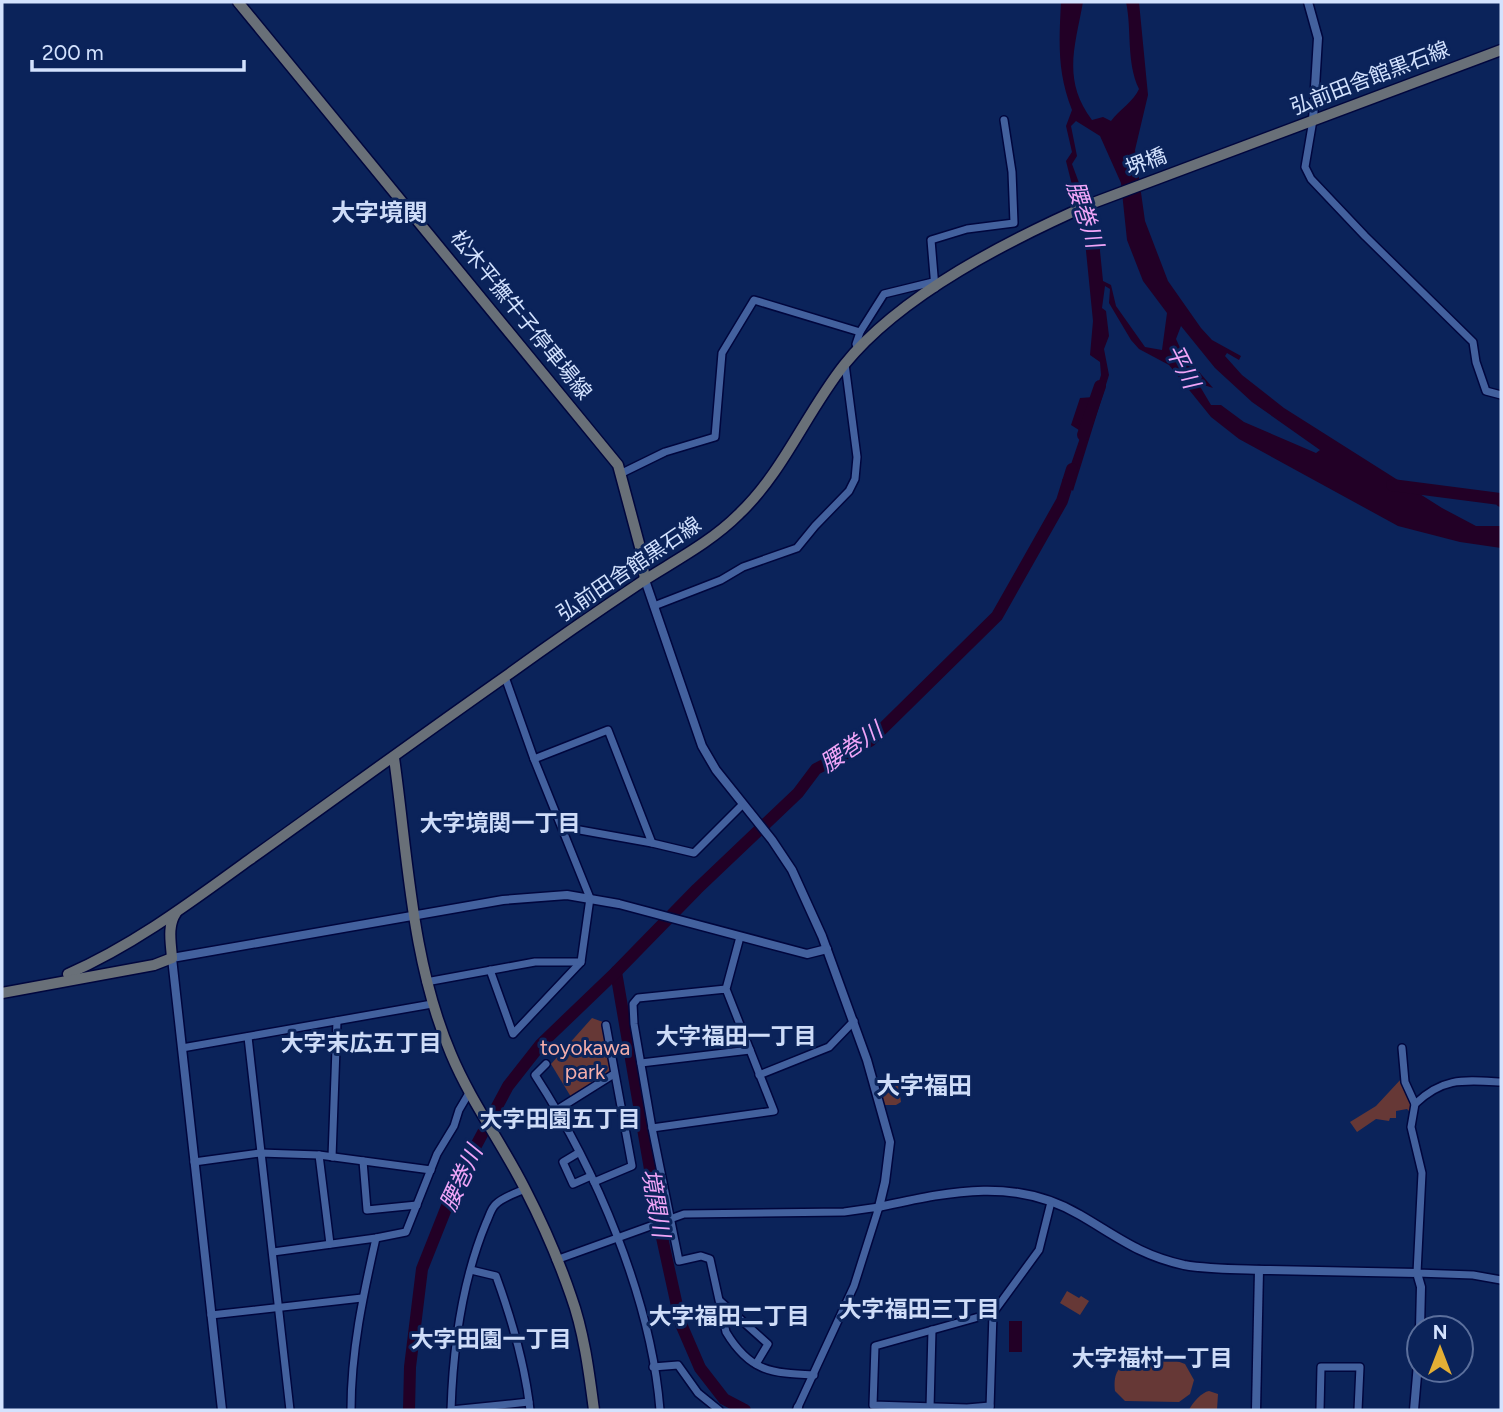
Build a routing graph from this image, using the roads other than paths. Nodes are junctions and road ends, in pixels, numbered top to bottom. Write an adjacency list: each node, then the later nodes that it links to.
1 (238, 2): 13 (main road, 松木平撫牛子停車場線)
2 (1308, 2): 5 (street)
3 (1501, 50): 5 (main road, 弘前田舎館黒石線)
4 (1004, 120): 8 (street)
5 (1313, 120): 6 (main road, 弘前田舎館黒石線); 12 (street)
6 (1252, 143): 7 (main road, 堺橋)
7 (1055, 220): 8 (main road, 弘前田舎館黒石線)
8 (934, 285): 9 (street); 10 (main road, 弘前田舎館黒石線)
9 (860, 332): 10 (street); 13 (street)
10 (858, 350): 11 (main road, 弘前田舎館黒石線)
11 (845, 364): 14 (main road, 弘前田舎館黒石線); 15 (street)
12 (1501, 395)
13 (622, 473): 14 (main road, 松木平撫牛子停車場線)
14 (645, 580): 15 (street); 16 (main road, 弘前田舎館黒石線)
15 (653, 606): 19 (street)
16 (505, 677): 17 (main road, 弘前田舎館黒石線); 18 (street)
17 (394, 758): 23 (main road, 弘前田舎館黒石線); 24 (main road)
18 (534, 759): 20 (street); 21 (street)
19 (743, 804): 21 (street); 26 (street)
20 (563, 827): 21 (street); 22 (street)
21 (652, 843)
22 (590, 898): 24 (street); 25 (street); 28 (street)
23 (179, 910): 27 (main road); 30 (main road, 弘前田舎館黒石線)
24 (414, 916): 27 (street); 31 (main road)
25 (740, 937): 26 (street); 33 (street)
26 (827, 949): 37 (street)
27 (172, 958): 30 (main road, 弘前田舎館黒石線); 34 (main road); 40 (street)
28 (581, 962): 29 (street); 29 (street)
29 (490, 970): 31 (street)
30 (68, 974): 32 (main road, 弘前田舎館黒石線)
31 (426, 982): 35 (main road)
32 (2, 986)
33 (726, 989): 42 (street); 43 (street)
34 (2, 993)
35 (432, 1004): 36 (street); 48 (main road)
36 (337, 1021): 39 (street); 55 (street)
37 (854, 1021): 46 (street); 63 (street)
38 (606, 1025): 45 (street)
39 (248, 1037): 40 (street); 52 (street)
40 (182, 1048): 57 (street)
41 (1402, 1048): 49 (street)
42 (750, 1050): 43 (street); 46 (street)
43 (641, 1063): 51 (street)
44 (546, 1064): 50 (street)
45 (614, 1074): 50 (street); 59 (street)
46 (760, 1075): 51 (street)
47 (1501, 1082): 49 (street)
48 (469, 1093): 58 (street); 60 (main road)
49 (1415, 1104): 72 (street)
50 (555, 1111): 53 (street)
51 (652, 1128): 64 (street)
52 (260, 1153): 54 (street); 57 (street); 68 (street)
53 (579, 1153): 59 (street); 59 (street)
54 (319, 1155): 55 (street); 67 (street)
55 (332, 1157): 56 (street)
56 (363, 1161): 58 (street); 62 (street)
57 (194, 1162): 79 (street)
58 (431, 1170): 62 (street)
59 (593, 1179): 66 (street)
60 (525, 1189): 69 (main road); 70 (street)
61 (1051, 1202): 63 (street); 71 (street); 77 (street)
62 (417, 1205): 65 (street)
63 (879, 1207): 64 (street); 83 (street)
64 (670, 1219): 66 (street); 75 (street)
65 (376, 1238): 67 (street); 74 (street)
66 (618, 1238): 69 (street); 82 (street)
67 (330, 1244): 68 (street)
68 (273, 1252): 76 (street)
69 (556, 1260): 93 (main road)
70 (471, 1270): 85 (street); 92 (street)
71 (1259, 1270): 72 (street); 96 (street)
72 (1418, 1273): 73 (street); 78 (street)
73 (1501, 1280)
74 (362, 1298): 76 (street); 91 (street)
75 (720, 1300): 81 (street); 81 (street)
76 (279, 1309): 79 (street); 90 (street)
77 (993, 1313): 80 (street); 87 (street)
78 (1420, 1314)
79 (211, 1315): 89 (street)
80 (932, 1330): 86 (street); 86 (street)
81 (756, 1364): 83 (street)
82 (653, 1367): 94 (street); 95 (street)
83 (814, 1375): 88 (street)
84 (1416, 1384): 99 (street)
85 (530, 1406): 92 (street)
86 (930, 1408): 87 (street)
87 (990, 1408)
88 (798, 1409)
89 (222, 1410)
90 (290, 1410)
91 (351, 1410)
92 (451, 1410)
93 (594, 1410)
94 (660, 1410)
95 (719, 1410)
96 (1256, 1410)
97 (1320, 1410): 98 (street)
98 (1358, 1410)
99 (1414, 1410)

